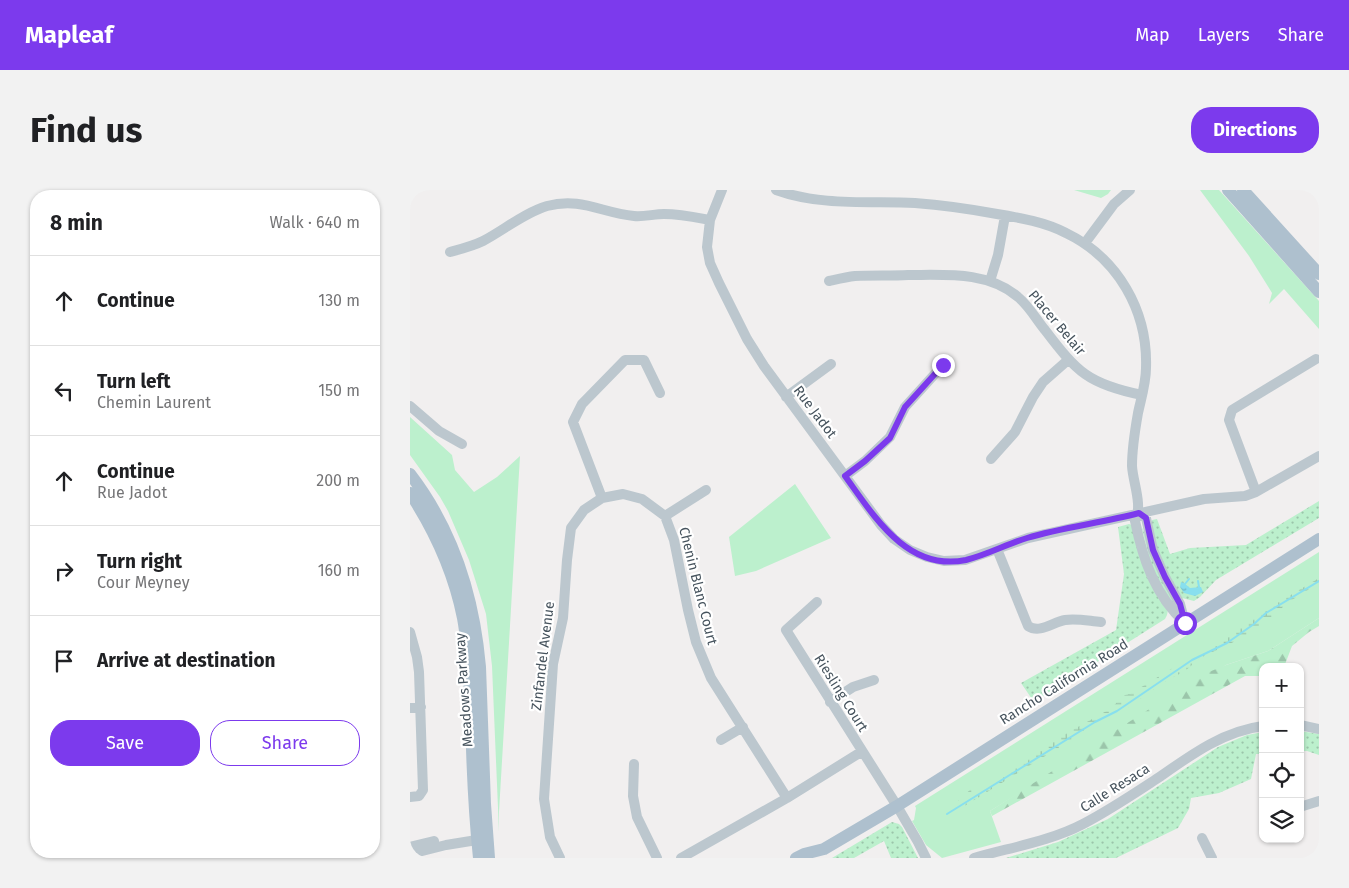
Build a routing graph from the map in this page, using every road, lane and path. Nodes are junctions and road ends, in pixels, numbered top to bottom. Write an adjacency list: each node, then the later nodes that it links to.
1 (722, 190): 8 (street, Rue Jadot)
2 (776, 190): 6 (street)
3 (1228, 190): 14 (main road)
4 (1243, 190): 11 (main road)
5 (1126, 191): 9 (street)
6 (806, 194): 7 (street)
7 (1005, 216): 9 (street); 13 (street)
8 (710, 220): 10 (street); 21 (street, Rue Jadot)
9 (1085, 243): 20 (street)
10 (450, 252)
11 (1319, 274)
12 (829, 281): 13 (street, Placer Belair)
13 (990, 281): 16 (street, Placer Belair)
14 (1319, 292)
15 (1316, 359): 29 (street)
16 (1068, 360): 20 (street, Placer Belair); 25 (street)
17 (832, 364): 21 (street)
18 (943, 365): 27 (street)
19 (660, 392): 31 (street)
20 (1142, 395): 32 (street)
21 (786, 397): 27 (street, Rue Jadot)
22 (410, 406): 23 (street)
23 (462, 444)
24 (1319, 456): 29 (street, Rue Jadot)
25 (991, 458)
26 (410, 474): 55 (main road, Meadows Parkway)
27 (845, 476): 35 (street, Rue Jadot)
28 (706, 490): 33 (street)
29 (1256, 492): 32 (street, Rue Jadot)
30 (410, 493): 55 (main road, Meadows Parkway)
31 (602, 498): 33 (street, Chenin Blanc Court); 62 (street, Zinfandel Avenue)
32 (1139, 513): 35 (street, Rue Jadot); 38 (street)
33 (664, 516): 44 (street, Chenin Blanc Court)
34 (1319, 538): 38 (main road, Rancho California Road)
35 (997, 549): 37 (street)
36 (817, 602): 41 (street, Riesling Court)
37 (1101, 622)
38 (1185, 623): 53 (main road, Rancho California Road)
39 (410, 632): 42 (street)
40 (874, 680): 41 (street)
41 (830, 702): 48 (street, Riesling Court)
42 (415, 708): 50 (street)
43 (1304, 726): 46 (street)
44 (743, 727): 47 (street); 51 (street, Chenin Blanc Court)
45 (1259, 727): 67 (street, Calle Resaca)
46 (1319, 728)
47 (721, 740)
48 (861, 752): 51 (street); 53 (street, Riesling Court)
49 (634, 764): 63 (street)
50 (414, 796)
51 (787, 798): 64 (street)
52 (1319, 801): 54 (street)
53 (897, 806): 59 (main road, Rancho California Road); 66 (street, Riesling Court)
54 (1304, 806)
55 (481, 835): 57 (street); 58 (street); 60 (main road, Meadows Parkway); 61 (main road, Meadows Parkway)
56 (1202, 838): 68 (street)
57 (410, 847)
58 (410, 854)
59 (820, 854): 65 (main road, Rancho California Road)
60 (479, 858)
61 (489, 858)
62 (560, 858)
63 (657, 858)
64 (681, 858)
65 (796, 858)
66 (926, 858)
67 (974, 858)
68 (1212, 858)

